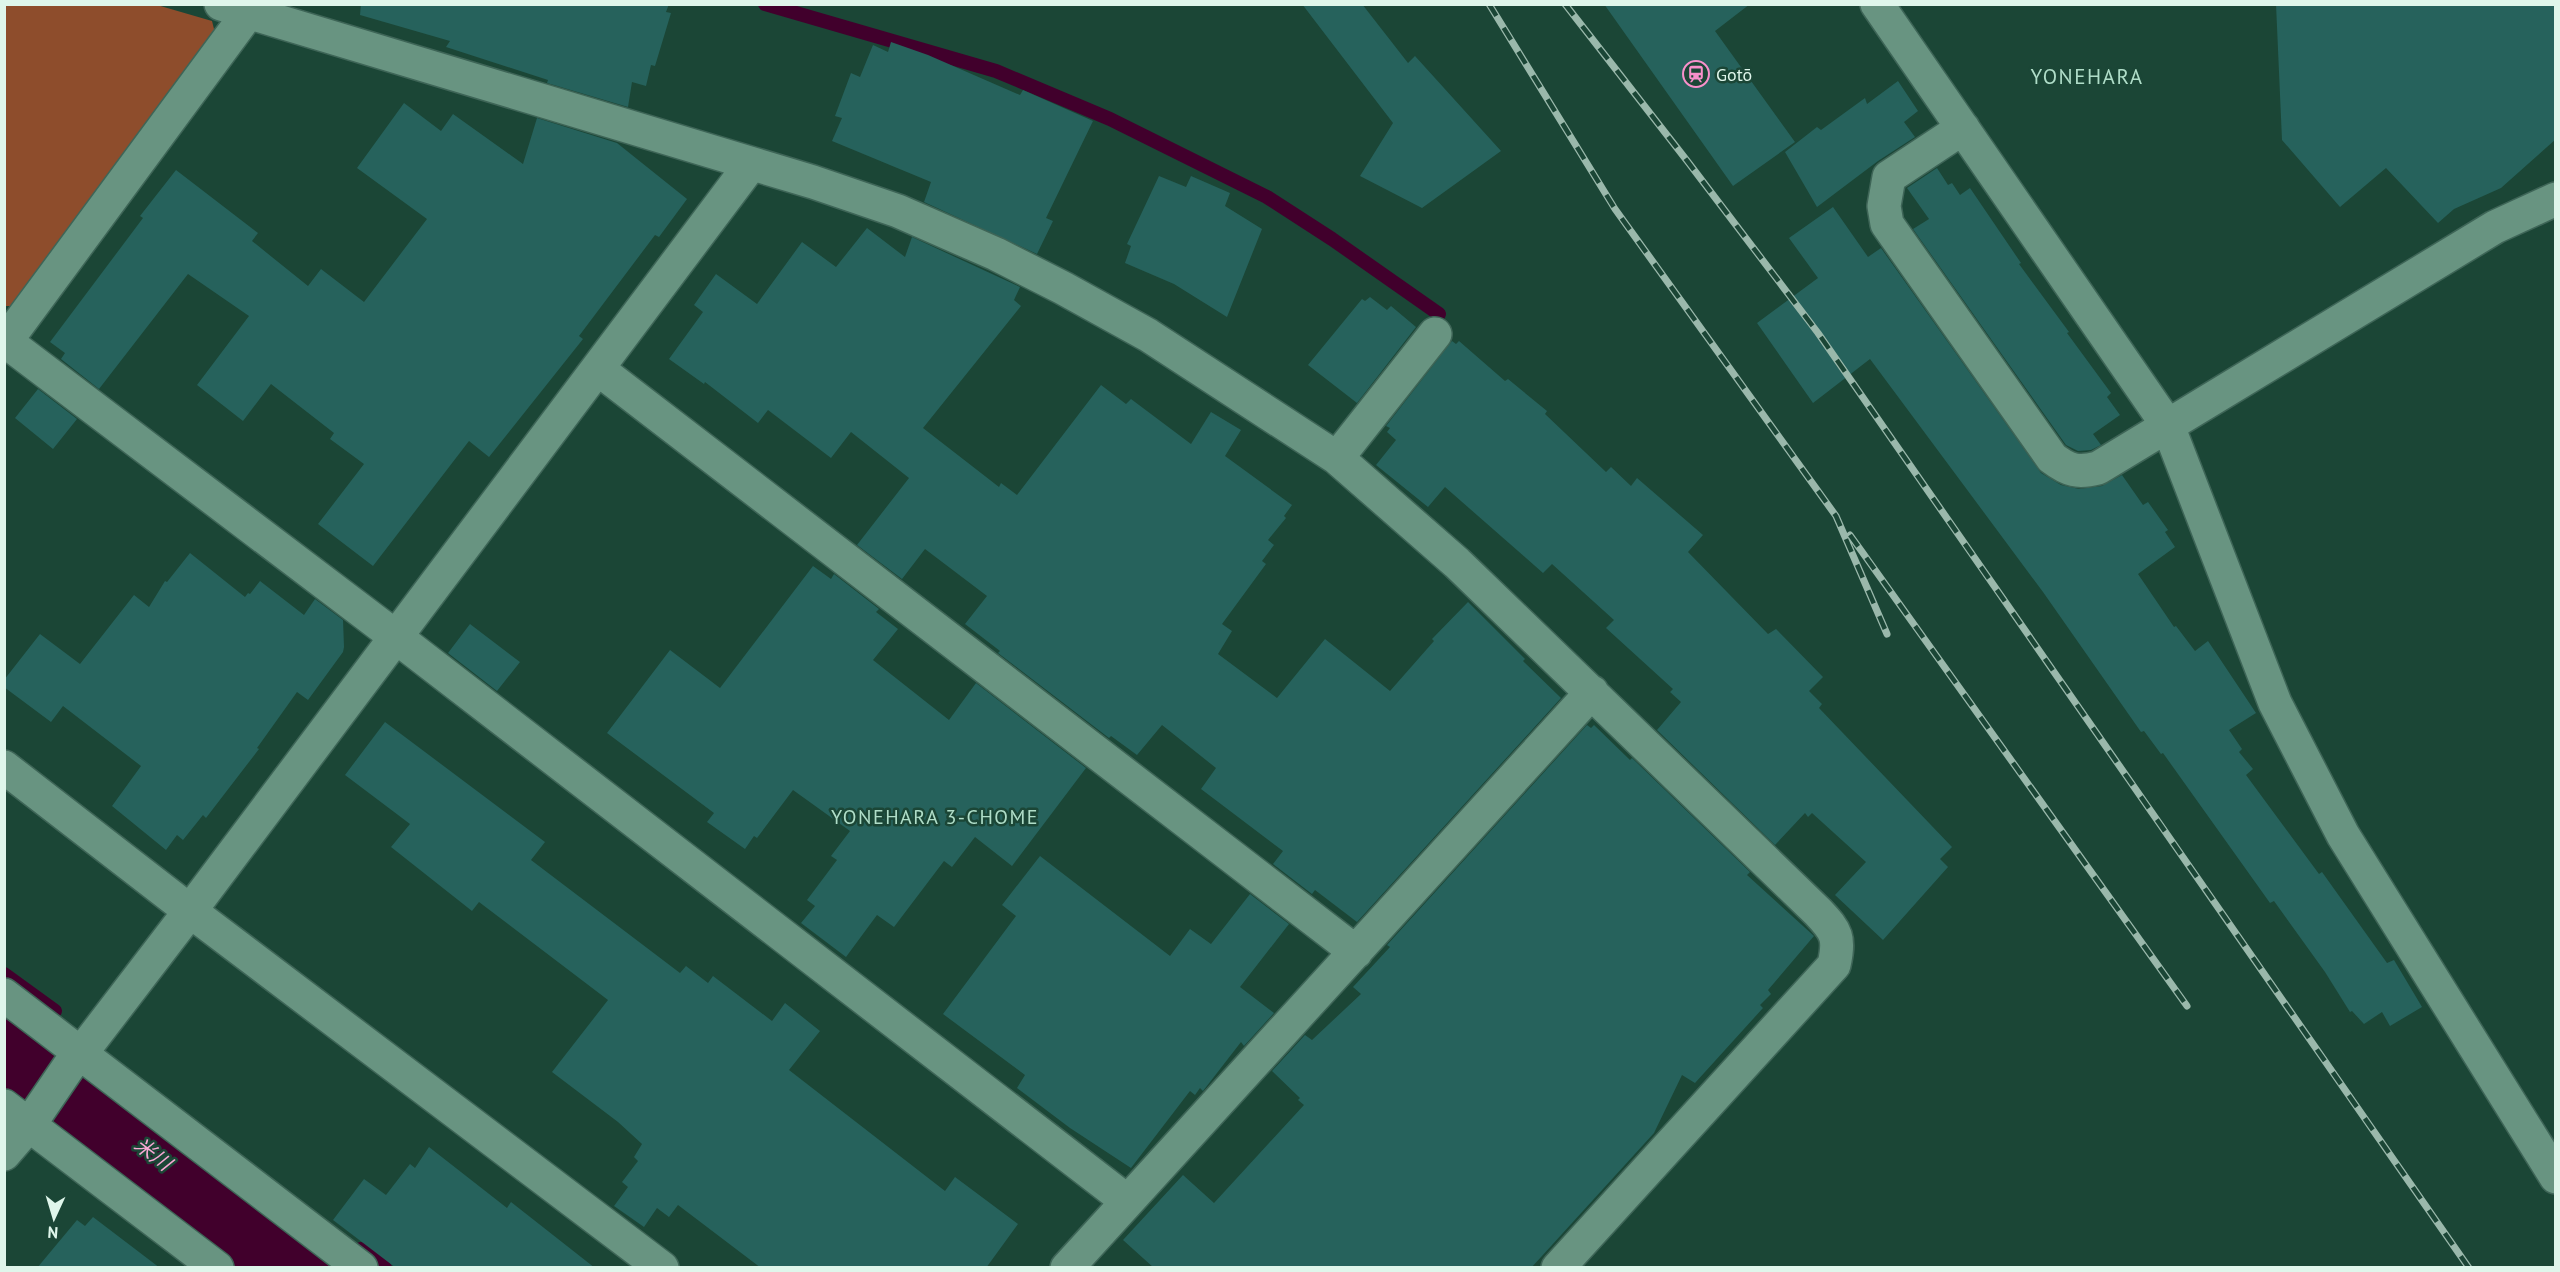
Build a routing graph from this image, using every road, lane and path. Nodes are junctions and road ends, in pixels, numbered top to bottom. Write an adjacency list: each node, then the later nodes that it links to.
1 (1877, 4): 3 (street)
2 (235, 9): 4 (street); 7 (street)
3 (1963, 128): 9 (street); 9 (street)
4 (751, 164): 8 (street); 10 (street)
5 (2556, 199): 9 (street)
6 (1434, 334): 10 (street)
7 (5, 341): 11 (street)
8 (598, 369): 11 (street); 15 (street)
9 (2168, 426): 20 (street)
10 (1337, 458): 12 (street)
11 (396, 637): 14 (street); 21 (street)
12 (1592, 692): 15 (street); 26 (street)
13 (4, 768): 14 (street)
14 (190, 911): 17 (street); 24 (street)
15 (1356, 952): 21 (street)
16 (4, 995): 17 (street)
17 (78, 1056): 18 (street); 23 (street)
18 (24, 1114): 19 (street); 22 (street)
19 (4, 1154)
20 (2556, 1177)
21 (1127, 1201): 25 (street)
22 (217, 1268)
23 (361, 1268)
24 (662, 1268)
25 (1067, 1268)
26 (1558, 1268)

